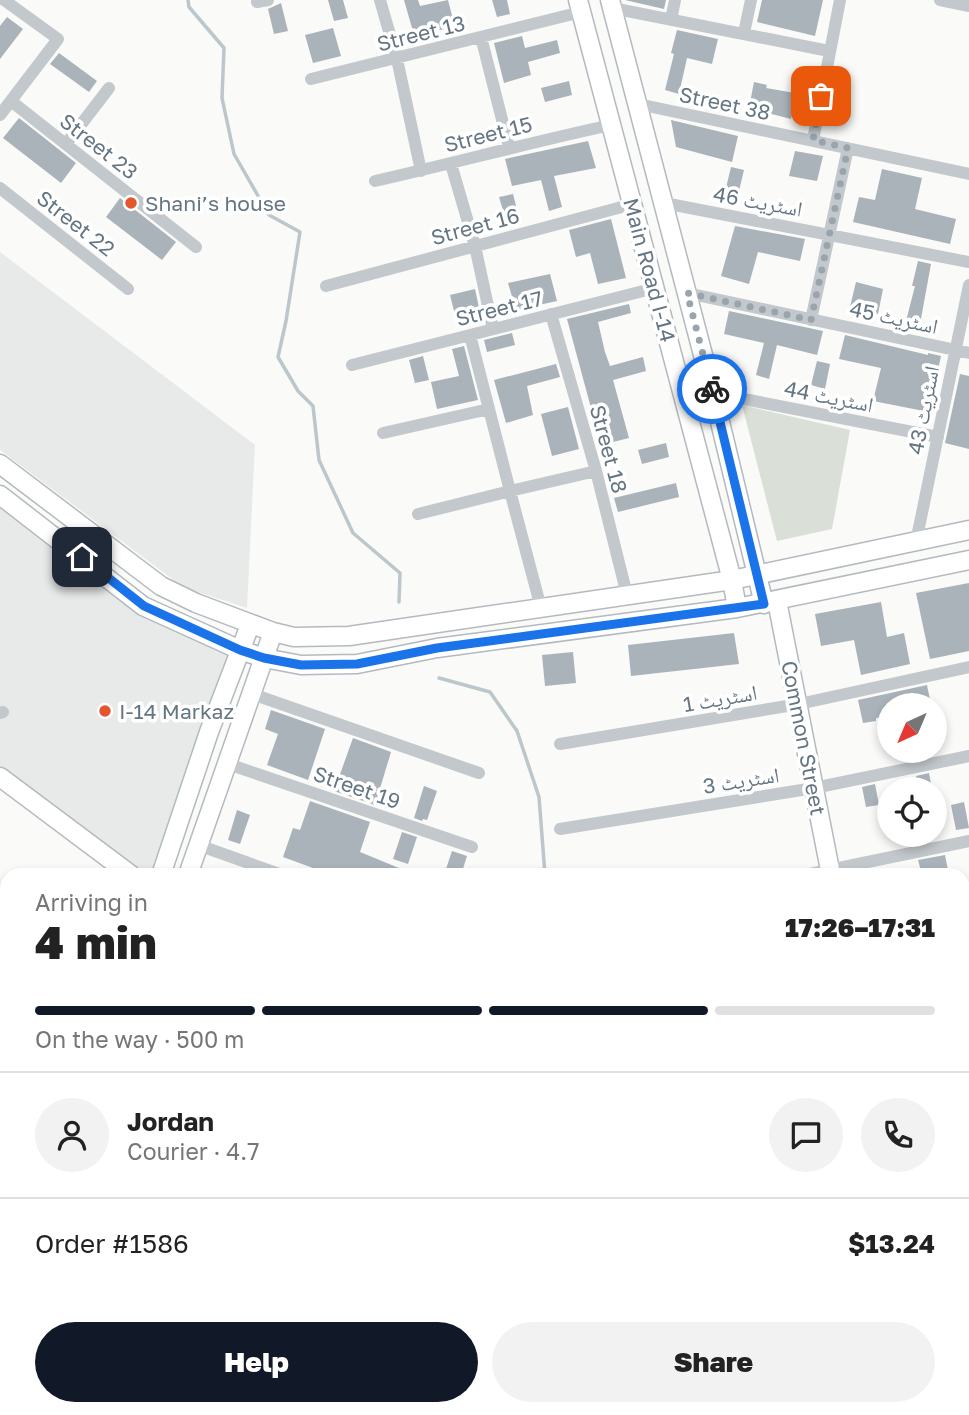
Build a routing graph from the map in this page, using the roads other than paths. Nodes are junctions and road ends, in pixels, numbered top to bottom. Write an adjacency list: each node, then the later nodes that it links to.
1 (4, 0): 17 (street)
2 (380, 0): 14 (street)
3 (675, 0): 10 (street)
4 (751, 0): 11 (street)
5 (840, 0): 13 (street)
6 (940, 0): 9 (street)
7 (611, 4): 10 (street); 18 (main road, Main Road I-14)
8 (579, 6): 12 (street, Street 13); 20 (main road, Main Road I-14)
9 (969, 6)
10 (671, 19): 11 (street)
11 (744, 33): 13 (street)
12 (481, 37): 14 (street, Street 13); 23 (street)
13 (829, 51): 21 (street)
14 (397, 59): 15 (street, Street 13); 26 (street)
15 (311, 79)
16 (108, 88): 22 (street)
17 (11, 101): 19 (street); 22 (street, Street 23)
18 (638, 104): 21 (street, Street 38); 30 (main road, Main Road I-14)
19 (0, 115)
20 (611, 125): 23 (street, Street 15); 31 (main road, Main Road I-14)
21 (813, 140): 24 (street, Street 38)
22 (66, 144): 34 (street, Street 23)
23 (509, 147): 25 (street, Street 15)
24 (848, 148): 27 (street, Street 38); 32 (street)
25 (451, 164): 26 (street, Street 15); 33 (street)
26 (421, 171): 28 (street, Street 15)
27 (969, 174)
28 (374, 181)
29 (0, 188): 39 (street, Street 22)
30 (664, 203): 32 (street, اسٹریٹ 46); 40 (main road, Main Road I-14)
31 (633, 204): 33 (street, Street 16); 38 (main road, Main Road I-14)
32 (828, 233): 35 (street, اسٹریٹ 46); 42 (street)
33 (475, 246): 37 (street, Street 16); 43 (street)
34 (196, 247)
35 (969, 262)
36 (969, 285): 45 (street, اسٹریٹ 43)
37 (326, 286)
38 (655, 288): 41 (street, Street 17); 61 (main road, Main Road I-14)
39 (128, 289)
40 (687, 293): 42 (street, اسٹریٹ 45); 48 (main road, Main Road I-14)
41 (551, 314): 43 (street, Street 17); 53 (street, Street 18)
42 (811, 320): 45 (street, اسٹریٹ 45)
43 (493, 329): 44 (street, Street 17)
44 (470, 335): 47 (street, Street 17); 49 (street)
45 (955, 350): 46 (street, اسٹریٹ 45); 51 (street, اسٹریٹ 43)
46 (969, 353)
47 (352, 365)
48 (713, 393): 51 (street, اسٹریٹ 44); 60 (main road, Main Road I-14)
49 (489, 409): 50 (street); 54 (street)
50 (383, 433)
51 (938, 437): 58 (street, اسٹریٹ 43)
52 (0, 464): 66 (main road)
53 (596, 471): 54 (street); 62 (street, Street 18)
54 (510, 491): 56 (street); 64 (street)
55 (0, 495): 68 (main road)
56 (418, 514)
57 (969, 530): 58 (main road)
58 (916, 542): 60 (main road)
59 (969, 561): 63 (main road)
60 (759, 575): 61 (main road); 63 (main road, Main Road I-14)
61 (732, 580): 62 (main road); 65 (main road, Main Road I-14)
62 (627, 595): 64 (main road)
63 (771, 602): 65 (main road); 72 (main road, Common Street)
64 (541, 608): 67 (main road)
65 (737, 608): 69 (main road)
66 (250, 625): 67 (main road); 68 (main road)
67 (273, 632): 69 (main road)
68 (240, 650): 69 (main road); 84 (main road)
69 (264, 658): 71 (main road)
70 (969, 667): 72 (street, اسٹریٹ 1)
71 (252, 694): 75 (main road); 76 (street)
72 (799, 704): 73 (street, اسٹریٹ 1); 78 (main road, Common Street)
73 (560, 744)
74 (969, 756): 78 (street, اسٹریٹ 3)
75 (228, 764): 81 (main road); 82 (street, Street 19)
76 (479, 772)
77 (0, 777): 83 (main road)
78 (814, 788): 79 (street, اسٹریٹ 3); 87 (main road, Common Street)
79 (560, 829)
80 (969, 841): 88 (street)
81 (198, 845): 85 (main road); 86 (street)
82 (472, 847)
83 (122, 868)
84 (163, 868)
85 (190, 868)
86 (262, 868)
87 (830, 868)
88 (853, 868)

